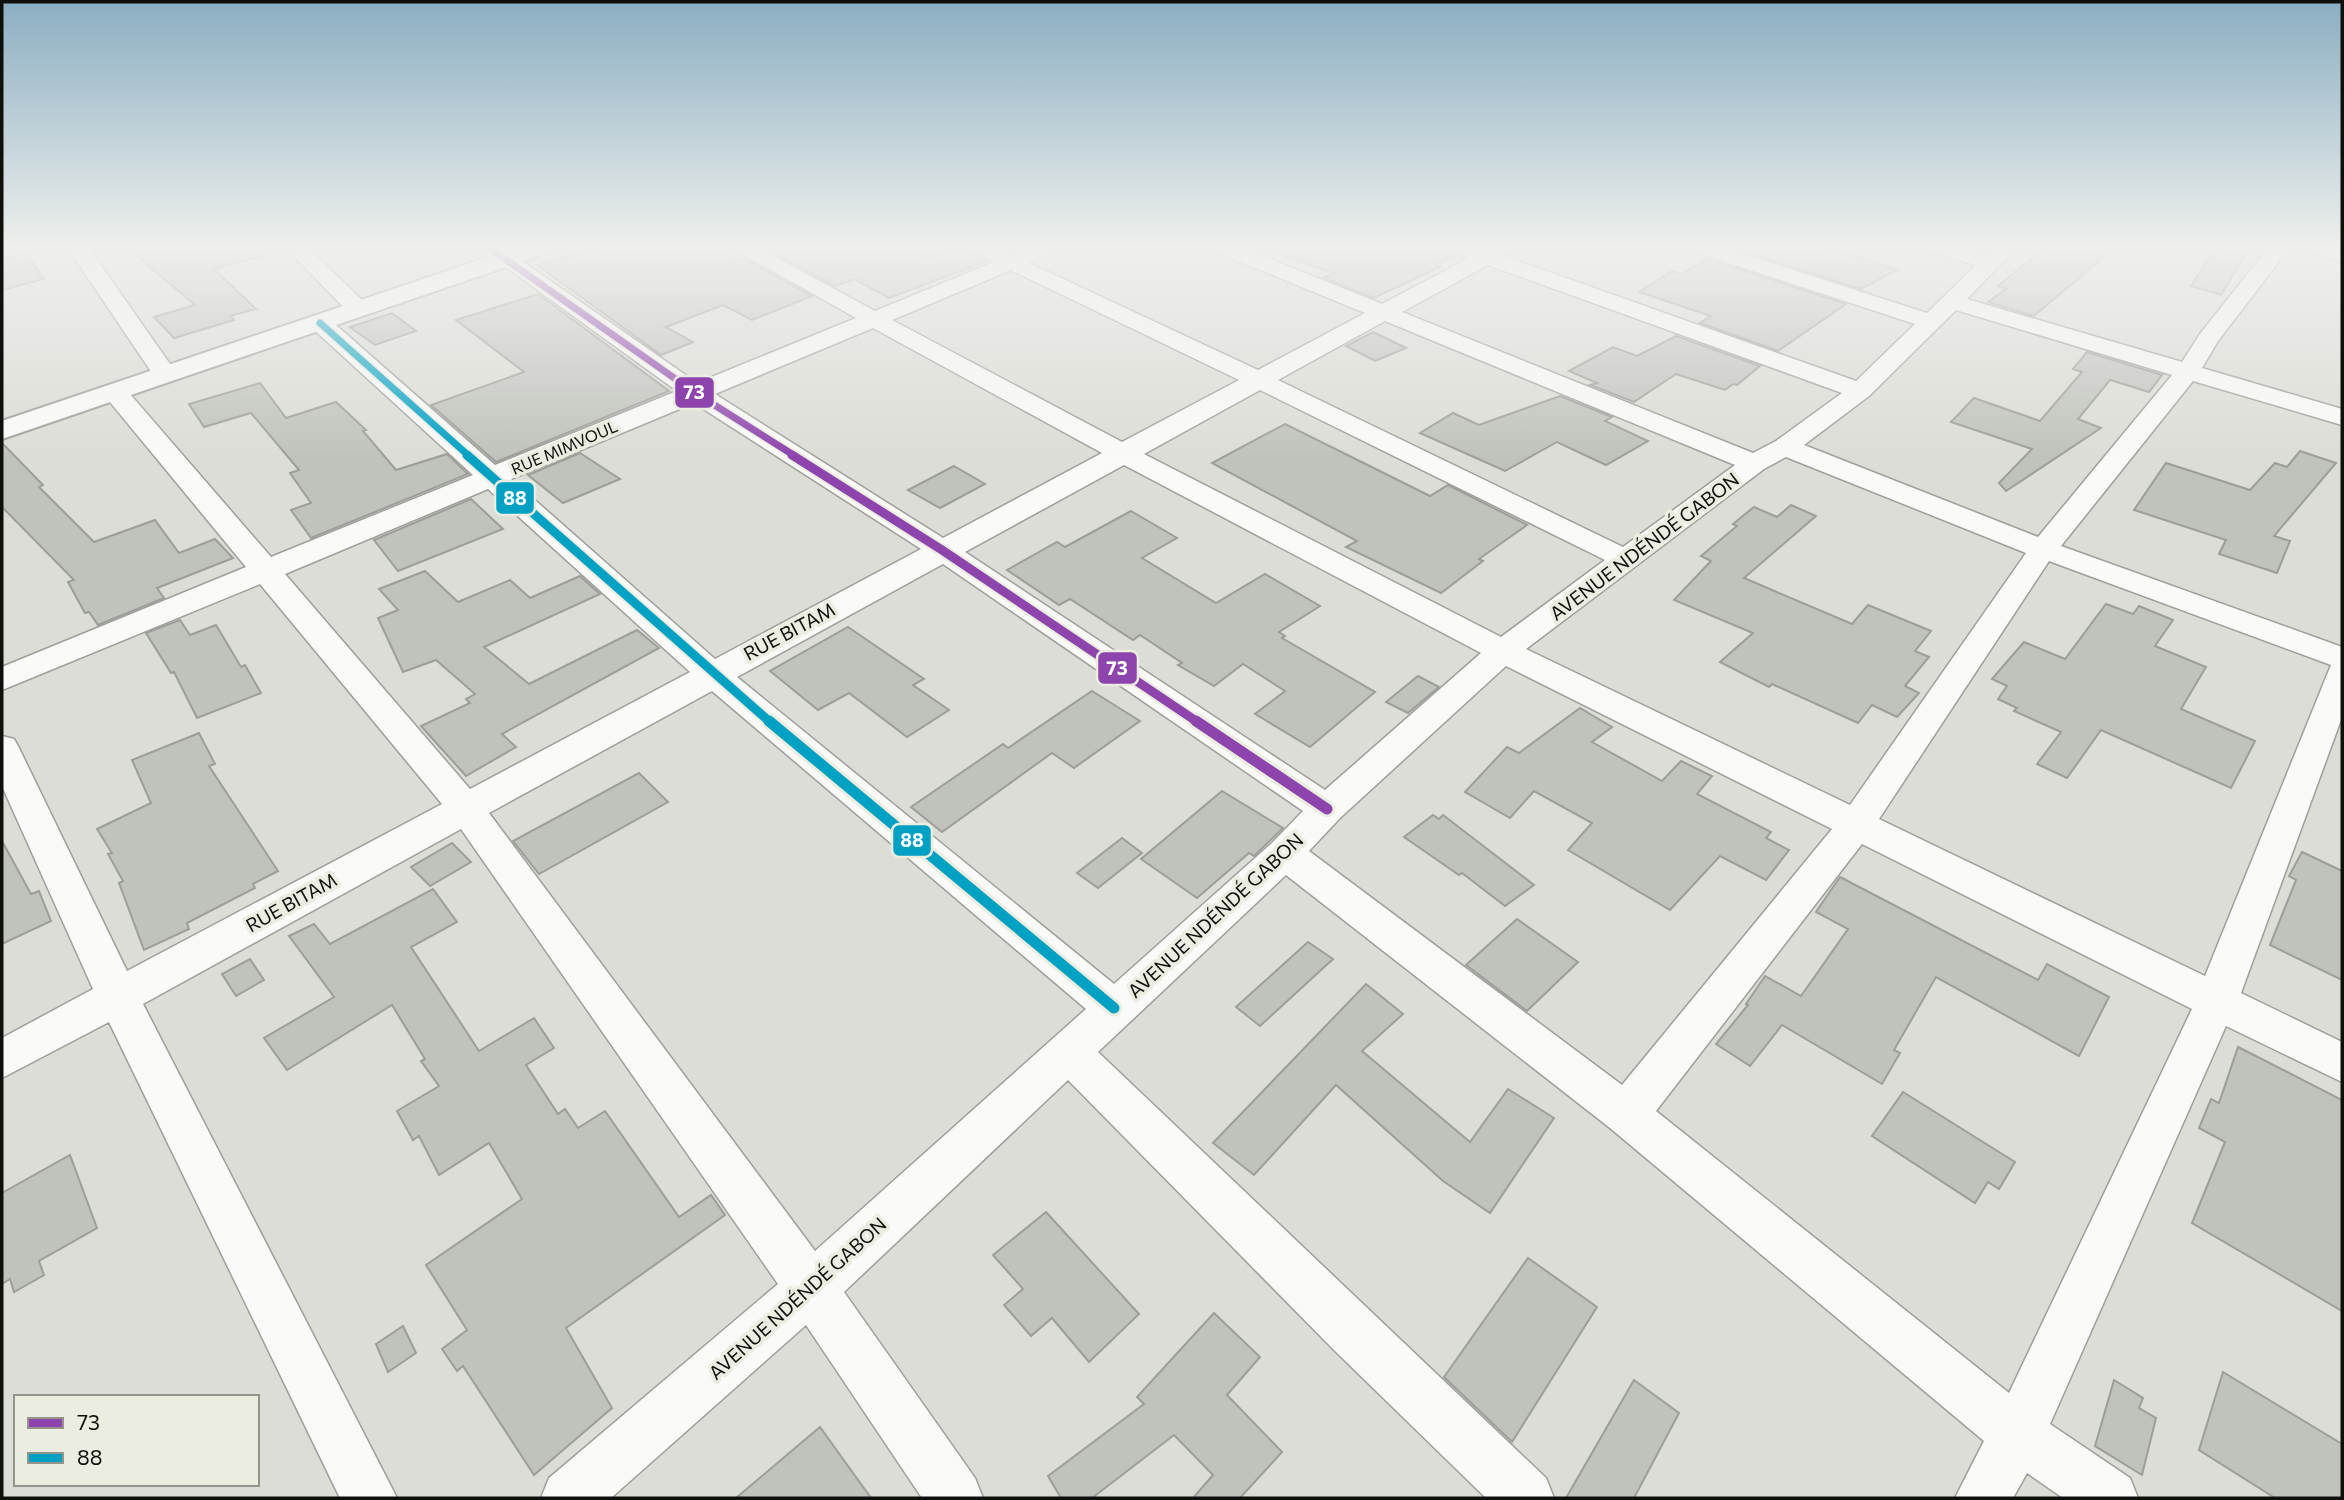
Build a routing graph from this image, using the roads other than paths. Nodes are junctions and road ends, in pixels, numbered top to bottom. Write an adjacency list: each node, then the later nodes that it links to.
1 (126, 317): 16 (street)
2 (335, 317): 14 (highway)
3 (586, 317): 20 (street)
4 (867, 317): 13 (street)
5 (879, 317): 13 (street, RUE MIMVOUL)
6 (1127, 317): 17 (street)
7 (1373, 317): 17 (street, RUE BITAM)
8 (1396, 317): 24 (street)
9 (1661, 317): 19 (street)
10 (1936, 317): 19 (street, AVENUE NDÉNDÉ GABON)
11 (1962, 317): 15 (street)
12 (2225, 317): 15 (street)
13 (872, 320): 20 (street, RUE MIMVOUL); 23 (street)
14 (320, 323): 16 (highway); 25 (street)
15 (2189, 370): 21 (street); 26 (street)
16 (165, 374): 18 (highway)
17 (1257, 379): 23 (street, RUE BITAM); 28 (street)
18 (114, 391): 22 (highway); 29 (street)
19 (1860, 391): 24 (street, AVENUE NDÉNDÉ GABON)
20 (694, 392): 25 (street, RUE MIMVOUL); 27 (street)
21 (2342, 417)
22 (2, 430)
23 (1122, 453): 27 (street, RUE BITAM); 30 (street)
24 (1769, 455): 26 (street); 28 (street, AVENUE NDÉNDÉ GABON)
25 (490, 477): 29 (street, RUE MIMVOUL); 32 (street)
26 (2043, 549): 31 (street); 38 (street)
27 (942, 550): 32 (street, RUE BITAM); 37 (street)
28 (1627, 560): 30 (street, AVENUE NDÉNDÉ GABON)
29 (267, 569): 34 (street, RUE MIMVOUL); 36 (street)
30 (1503, 651): 37 (street, AVENUE NDÉNDÉ GABON); 38 (street)
31 (2342, 658)
32 (712, 673): 36 (street, RUE BITAM); 42 (street)
33 (2342, 673): 41 (street)
34 (2, 679)
35 (2, 748): 40 (street)
36 (465, 807): 40 (street, RUE BITAM); 47 (street)
37 (1327, 809): 39 (street, AVENUE NDÉNDÉ GABON)
38 (1855, 826): 41 (street); 46 (street)
39 (1285, 853): 42 (street, AVENUE NDÉNDÉ GABON); 46 (street)
40 (118, 997): 44 (street, RUE BITAM); 49 (street)
41 (2217, 1000): 45 (street); 48 (street)
42 (1114, 1008): 43 (street, AVENUE NDÉNDÉ GABON)
43 (1068, 1051): 47 (street, AVENUE NDÉNDÉ GABON); 52 (street)
44 (2, 1059)
45 (2342, 1063)
46 (1626, 1114): 48 (street)
47 (811, 1288): 50 (street, AVENUE NDÉNDÉ GABON); 51 (street)
48 (2018, 1434): 53 (street); 54 (street)
49 (369, 1498)
50 (569, 1498)
51 (956, 1498)
52 (1526, 1498)
53 (1983, 1498)
54 (2110, 1498)

